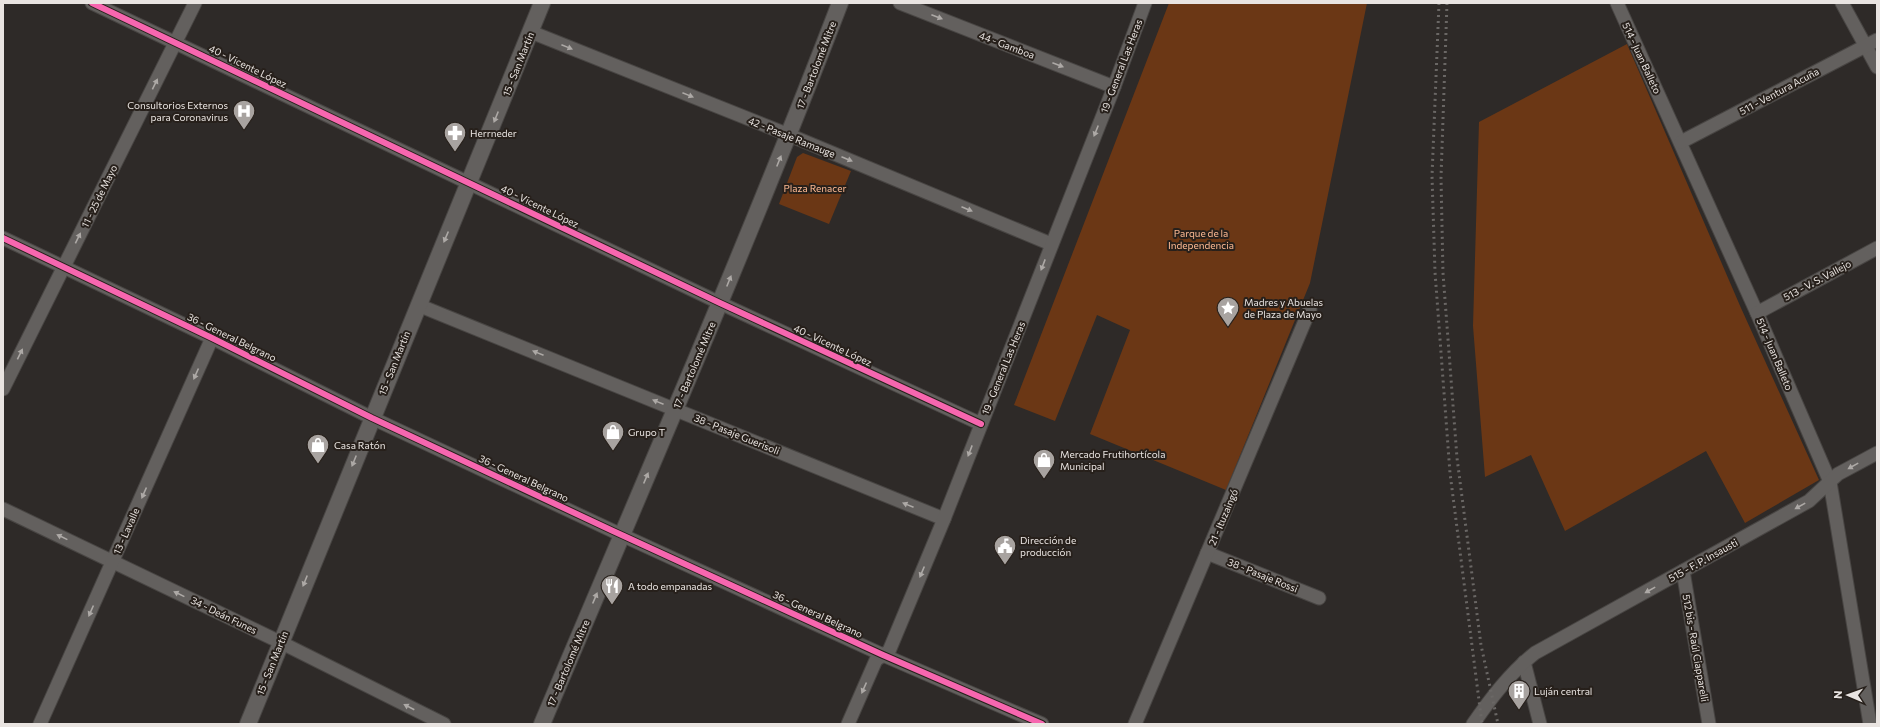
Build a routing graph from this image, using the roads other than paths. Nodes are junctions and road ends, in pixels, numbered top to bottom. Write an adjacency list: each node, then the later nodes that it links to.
1 (92, 3): 10 (street, 40 - Vicente López)
2 (195, 3): 10 (street, 11 - 25 de Mayo)
3 (542, 3): 9 (street, 15 - San Martín)
4 (840, 3): 14 (street, 17 - Bartolomé Mitre)
5 (900, 3): 13 (street, 44 - Gamboa, one-way to 13)
6 (1145, 3): 13 (street, 19 - General Las Heras)
7 (1617, 3): 15 (street, 514 - Juan Balleto)
8 (1842, 3): 11 (street)
9 (531, 32): 14 (street, 42 - Pasaje Ramauge, one-way to 14); 16 (street, 15 - San Martín, one-way to 16)
10 (175, 42): 16 (street, 40 - Vicente López); 20 (street, 11 - 25 de Mayo, one-way to 10)
11 (1871, 43): 12 (street); 15 (street, 511 - Ventura Acuña)
12 (1877, 67)
13 (1114, 87): 18 (street, 19 - General Las Heras, one-way to 18)
14 (789, 135): 18 (street, 42 - Pasaje Ramauge, one-way to 18); 21 (street, 17 - Bartolomé Mitre, one-way to 14)
15 (1681, 142): 24 (street, 514 - Juan Balleto)
16 (469, 183): 21 (street, 40 - Vicente López); 22 (street, 15 - San Martín, one-way to 22)
17 (3, 238): 20 (street, 36 - General Belgrano)
18 (1051, 244): 29 (street, 19 - General Las Heras, one-way to 29)
19 (1877, 248): 24 (street, 513 - V. S. Vallejo)
20 (64, 266): 25 (street, 36 - General Belgrano); 26 (street, 11 - 25 de Mayo, one-way to 20)
21 (720, 303): 27 (street, 17 - Bartolomé Mitre); 29 (street, 40 - Vicente López)
22 (418, 305): 27 (street, 38 - Pasaje Guerisoli, one-way to 22); 28 (street, 15 - San Martín)
23 (1310, 309): 35 (street, 21 - Ituzaingó)
24 (1757, 313): 31 (street, 514 - Juan Balleto)
25 (212, 338): 28 (street, 36 - General Belgrano); 36 (street, 13 - Lavalle, one-way to 36)
26 (3, 389)
27 (675, 409): 33 (street, 38 - Pasaje Guerisoli, one-way to 27); 34 (street, 17 - Bartolomé Mitre, one-way to 27)
28 (372, 418): 34 (street, 36 - General Belgrano); 39 (street, 15 - San Martín, one-way to 39)
29 (980, 424): 33 (street, 19 - General Las Heras, one-way to 33)
30 (1877, 453): 31 (street, 515 - F. P. Insausti, one-way to 31)
31 (1830, 482): 37 (street, 515 - F. P. Insausti, one-way to 37); 52 (street, 514 - Juan Balleto)
32 (3, 509): 36 (street, 34 - Deán Funes, one-way to 32)
33 (944, 519): 40 (street, 19 - General Las Heras, one-way to 40)
34 (622, 535): 40 (street, 36 - General Belgrano); 45 (street, 17 - Bartolomé Mitre, one-way to 34)
35 (1207, 553): 38 (street, 38 - Pasaje Rossi); 48 (street, 21 - Ituzaingó)
36 (113, 562): 39 (street, 34 - Deán Funes, one-way to 36); 42 (street, 13 - Lavalle, one-way to 42)
37 (1683, 571): 41 (street, 515 - F. P. Insausti, one-way to 41); 51 (street, 512 bis - Raúl Ciapparelli)
38 (1319, 598)
39 (280, 642): 43 (street, 15 - San Martín); 44 (street, 34 - Deán Funes, one-way to 39)
40 (883, 655): 46 (street, 19 - General Las Heras, one-way to 46); 47 (street, 36 - General Belgrano)
41 (1524, 662): 49 (street, 515 - F. P. Insausti); 50 (street)
42 (40, 724)
43 (248, 724)
44 (444, 724)
45 (542, 724)
46 (848, 724)
47 (1042, 724)
48 (1135, 724)
49 (1472, 724)
50 (1540, 724)
51 (1709, 724)
52 (1870, 724)

